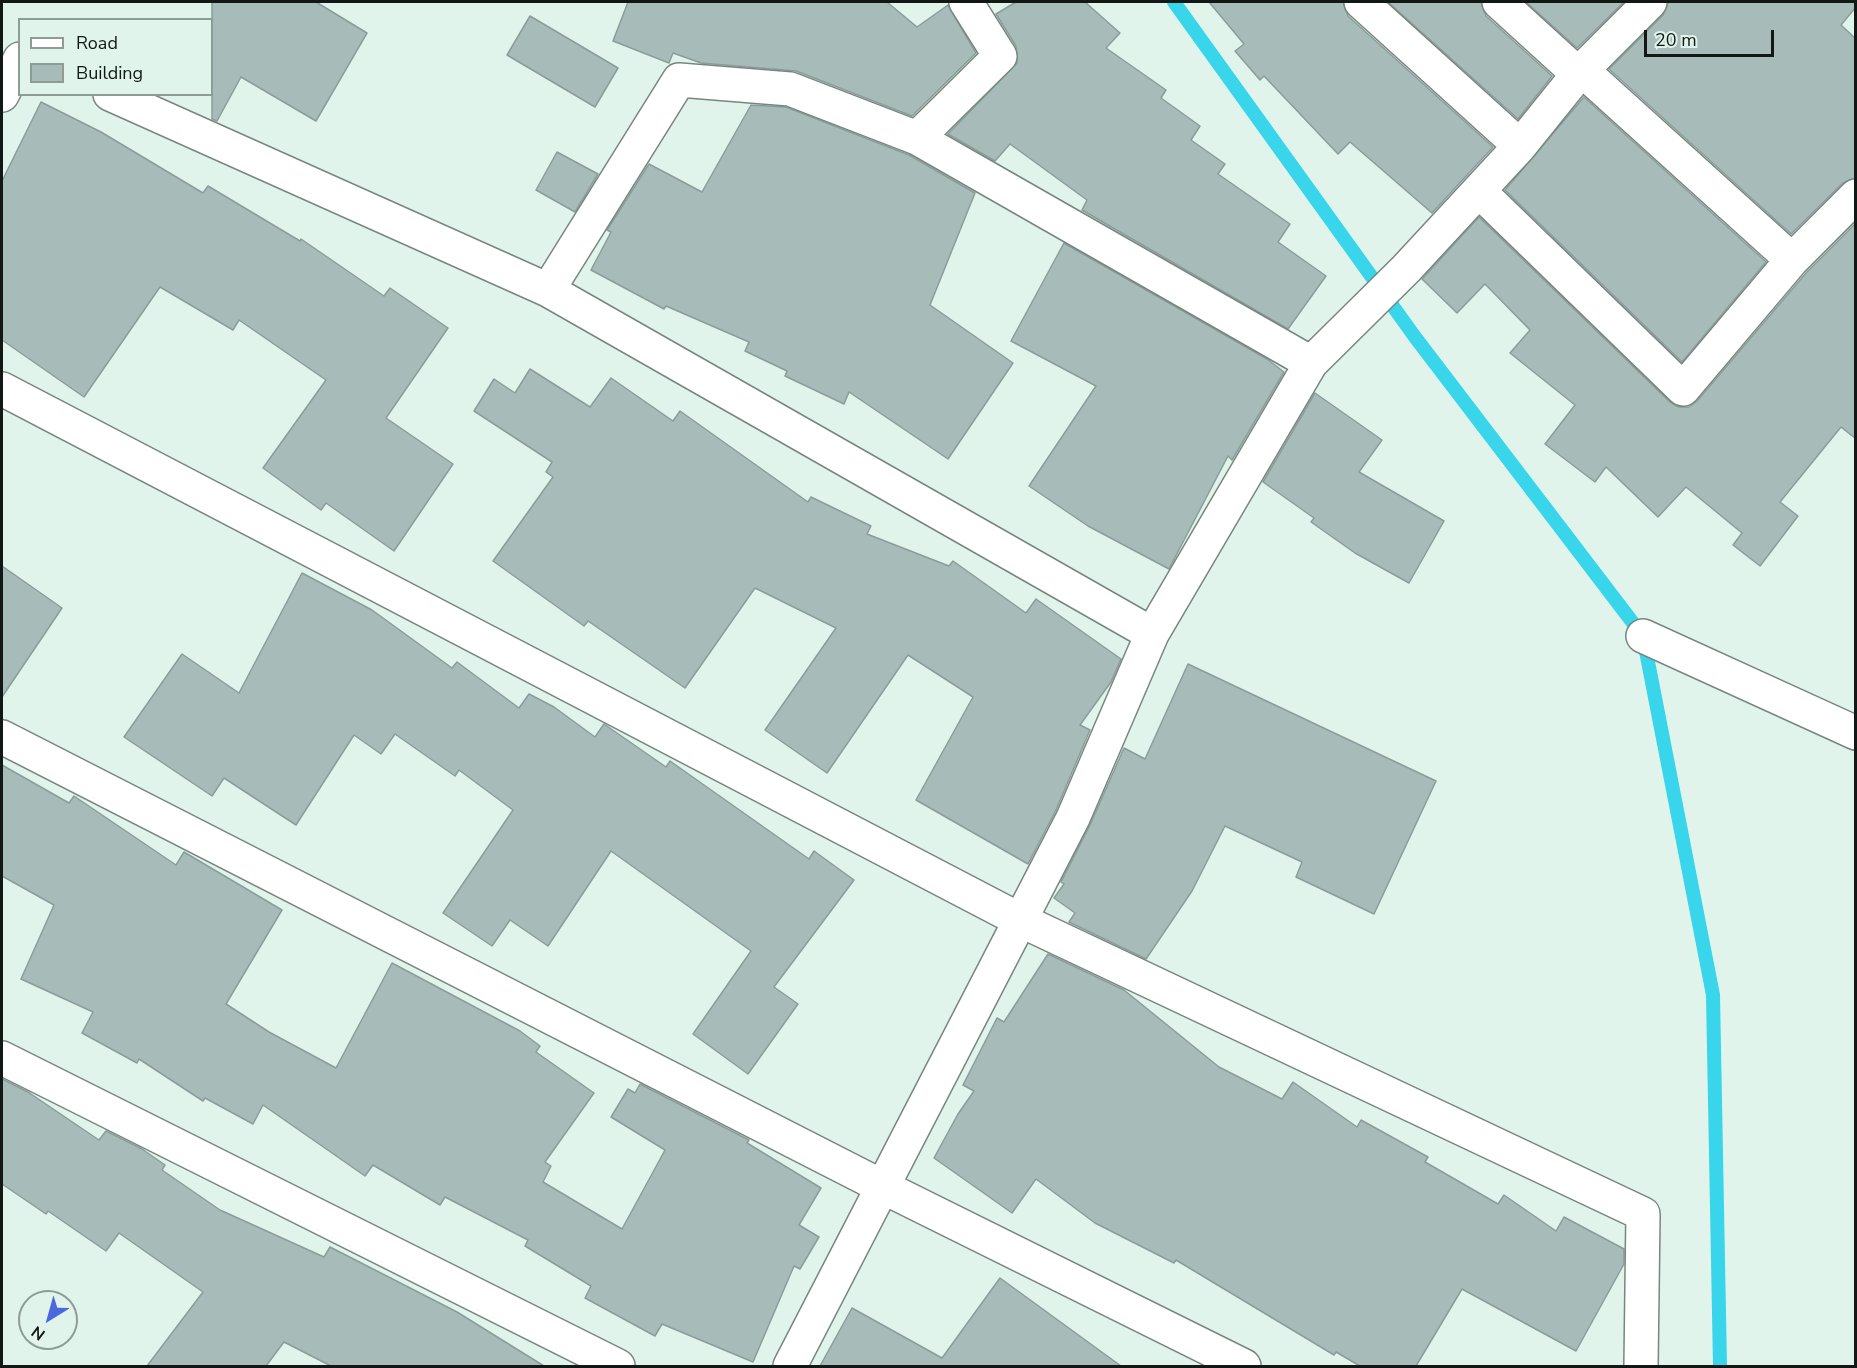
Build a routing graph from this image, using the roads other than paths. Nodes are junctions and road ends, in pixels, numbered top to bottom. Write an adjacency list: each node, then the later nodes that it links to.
1 (966, 2): 11 (street)
2 (1361, 2): 12 (street)
3 (1499, 2): 8 (street)
4 (1650, 2): 8 (street)
5 (2, 45): 6 (street)
6 (18, 53)
7 (18, 63): 9 (street)
8 (1581, 73): 12 (street); 15 (street)
9 (2, 95)
10 (114, 96): 16 (street)
11 (917, 138): 16 (street); 17 (street)
12 (1520, 146): 13 (street)
13 (1479, 191): 15 (street); 17 (street)
14 (1856, 196): 15 (street)
15 (1792, 261)
16 (548, 290): 19 (street)
17 (1311, 363): 19 (street)
18 (2, 389): 23 (street)
19 (1152, 634): 23 (street)
20 (1643, 636): 21 (street)
21 (1856, 733)
22 (2, 737): 25 (street)
23 (1020, 920): 25 (street); 29 (street)
24 (2, 1058): 26 (street)
25 (883, 1186): 27 (street); 28 (street)
26 (618, 1366)
27 (790, 1366)
28 (1244, 1366)
29 (1641, 1366)

